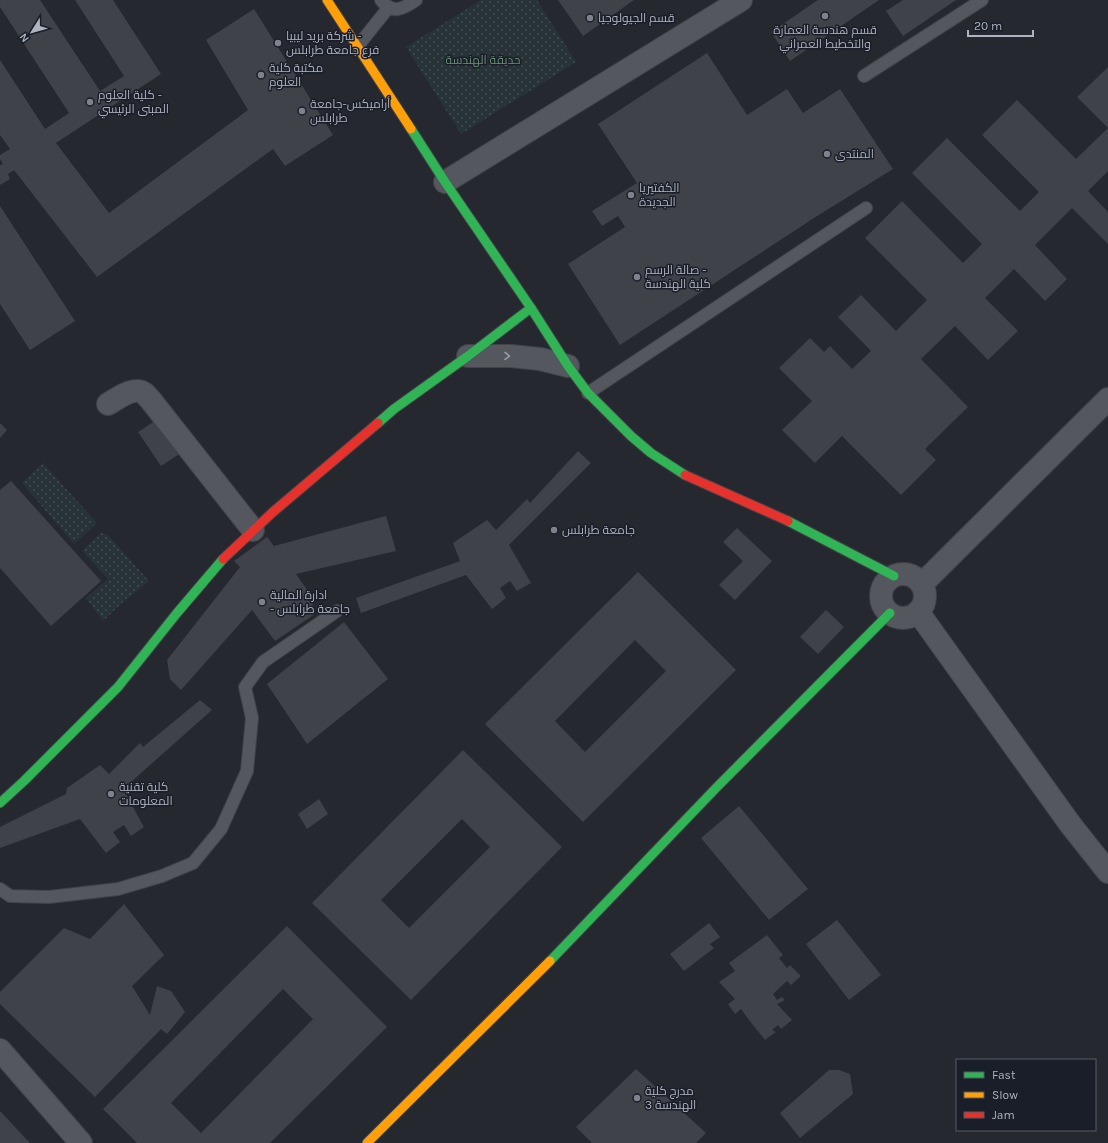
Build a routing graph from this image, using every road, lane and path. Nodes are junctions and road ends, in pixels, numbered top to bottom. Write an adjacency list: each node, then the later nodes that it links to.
1 (327, 0): 6 (street)
2 (416, 0): 5 (lane)
3 (741, 0): 8 (street)
4 (982, 0): 7 (lane)
5 (385, 3): 6 (lane)
6 (357, 47): 8 (street)
7 (864, 76)
8 (445, 182): 10 (street)
9 (866, 208): 13 (lane)
10 (531, 308): 11 (street); 12 (street)
11 (468, 356): 12 (street, one-way to 12); 16 (street)
12 (568, 366): 13 (street)
13 (588, 393): 17 (street)
14 (1108, 399): 18 (street)
15 (108, 404): 16 (street)
16 (253, 530): 22 (street)
17 (894, 576): 18 (street); 21 (street)
18 (922, 584): 20 (street)
19 (337, 611): 24 (lane)
20 (918, 612): 21 (street); 23 (street)
21 (890, 613): 27 (street)
22 (0, 804)
23 (1108, 872)
24 (0, 889)
25 (0, 1050): 26 (street)
26 (82, 1143)
27 (367, 1143)

